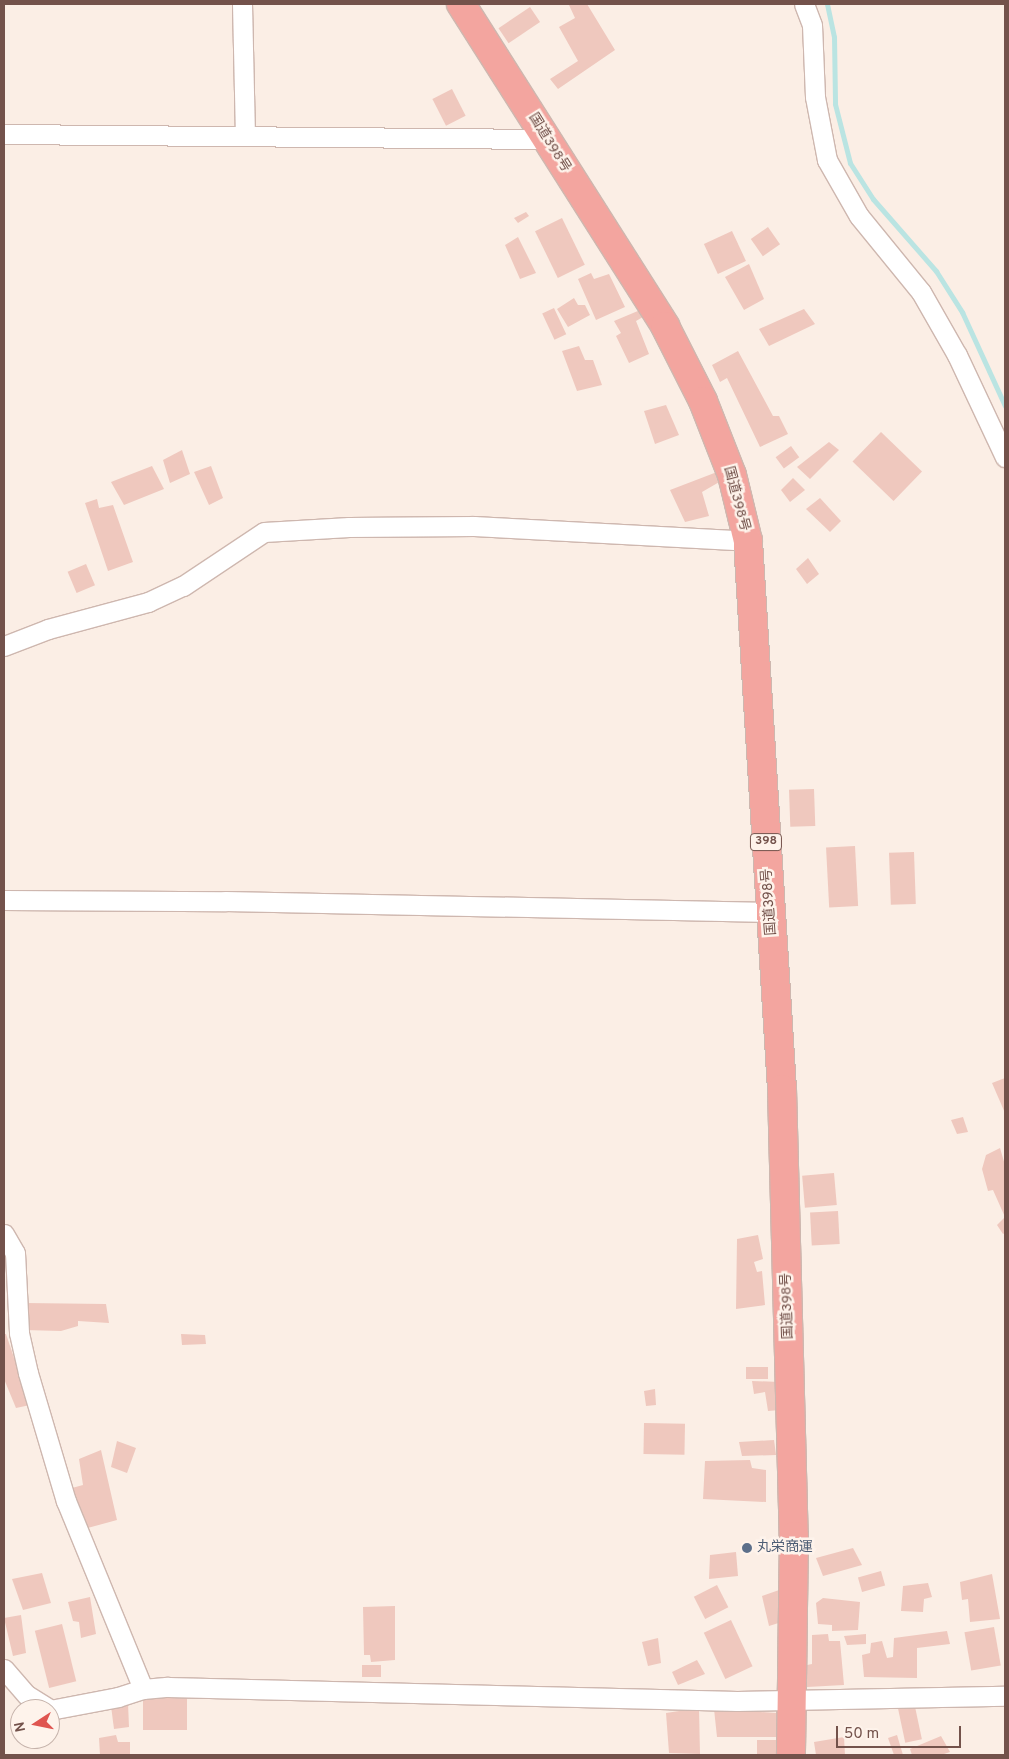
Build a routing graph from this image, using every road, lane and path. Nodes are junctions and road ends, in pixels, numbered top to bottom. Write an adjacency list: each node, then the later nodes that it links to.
1 (242, 4): 5 (street)
2 (461, 4): 6 (highway, 国道398号 / 398)
3 (804, 4): 7 (street)
4 (4, 134): 5 (street)
5 (245, 134): 6 (street)
6 (546, 139): 8 (highway, 国道398号 / 398)
7 (1005, 457)
8 (748, 541): 9 (street); 11 (highway, 国道398号 / 398)
9 (4, 646)
10 (4, 900): 11 (street)
11 (771, 912): 16 (highway, 国道398号 / 398)
12 (4, 1234): 14 (street)
13 (4, 1669): 17 (street)
14 (143, 1688): 16 (street); 18 (street)
15 (1005, 1696): 16 (street)
16 (792, 1698): 19 (highway, 国道398号 / 398)
17 (33, 1699)
18 (60, 1707)
19 (791, 1755)

